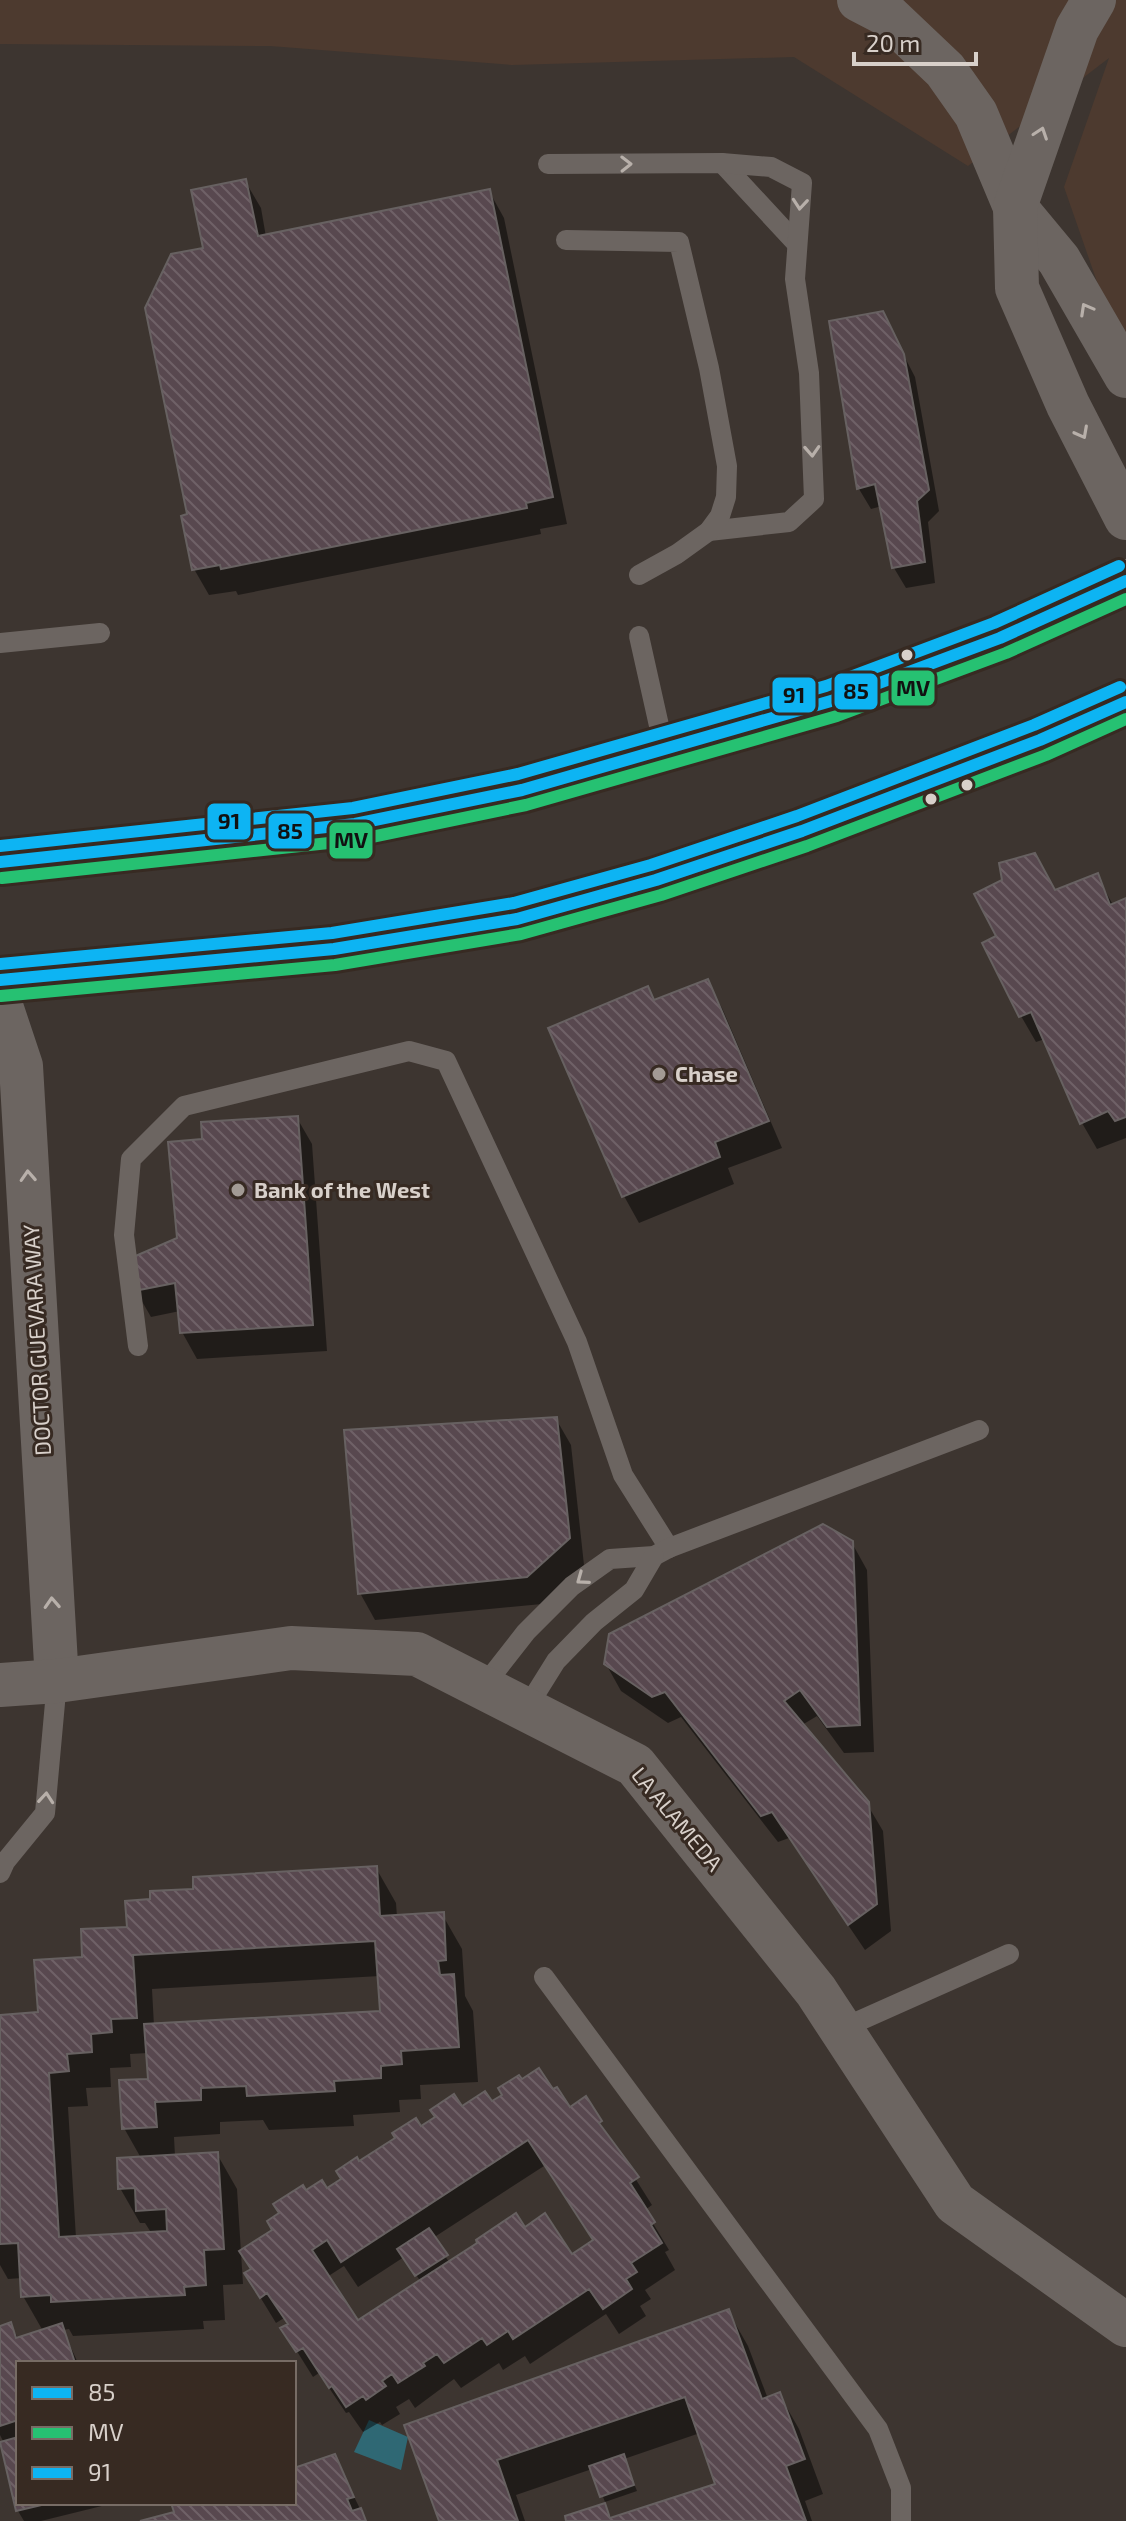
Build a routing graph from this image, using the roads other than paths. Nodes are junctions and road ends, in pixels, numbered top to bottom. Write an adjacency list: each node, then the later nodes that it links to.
1 (859, 0): 5 (street)
2 (1094, 0): 5 (street, one-way to 2)
3 (722, 163): 4 (lane, one-way to 3); 7 (lane); 7 (lane, one-way to 7)
4 (548, 164)
5 (1015, 207): 8 (street, one-way to 5); 9 (street, one-way to 9)
6 (566, 240): 10 (lane)
7 (797, 244): 10 (lane, one-way to 10)
8 (1126, 376)
9 (1126, 518)
10 (709, 531): 11 (lane)
11 (639, 575)
12 (1126, 581): 17 (main road)
13 (100, 633): 15 (lane)
14 (639, 636): 17 (lane)
15 (0, 643)
16 (1126, 702): 19 (main road)
17 (664, 748): 18 (main road)
18 (0, 862)
19 (0, 980)
20 (0, 1003): 24 (street, DOCTOR GUEVARA WAY, one-way to 20)
21 (138, 1346): 23 (lane)
22 (979, 1430): 23 (lane)
23 (661, 1552): 26 (lane, one-way to 26); 27 (lane)
24 (57, 1681): 25 (street, LA ALAMEDA); 26 (street, LA ALAMEDA); 29 (lane, one-way to 24)
25 (0, 1685)
26 (483, 1687): 27 (street, LA ALAMEDA)
27 (526, 1709): 32 (street, LA ALAMEDA)
28 (0, 1842): 29 (lane)
29 (3, 1868)
30 (1009, 1954): 32 (lane)
31 (544, 1977): 34 (lane)
32 (841, 2029): 33 (street, LA ALAMEDA)
33 (1126, 2325)
34 (901, 2521)

